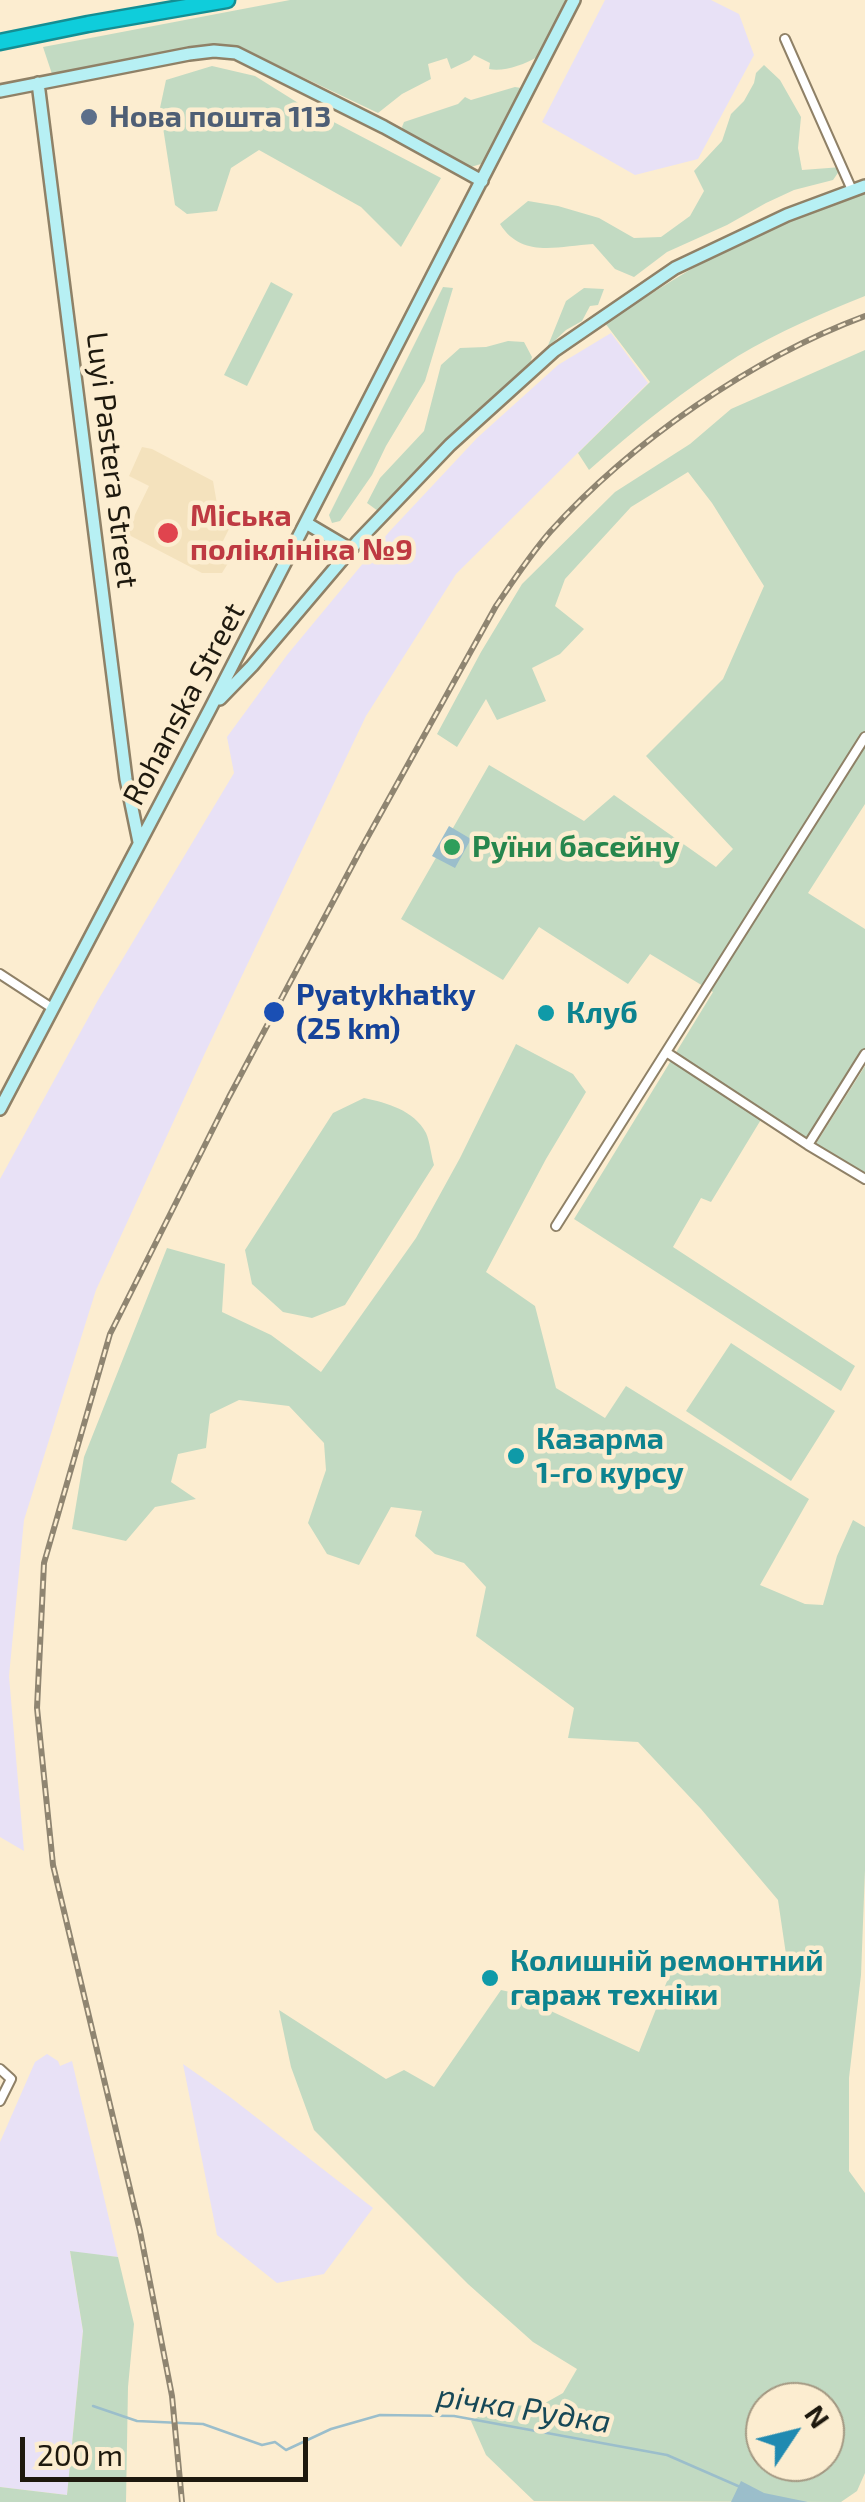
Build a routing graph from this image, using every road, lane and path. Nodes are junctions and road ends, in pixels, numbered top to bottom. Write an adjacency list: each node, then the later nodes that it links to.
1 (227, 0): 4 (highway)
2 (574, 0): 7 (street, Rohanska Street)
3 (785, 39): 8 (street)
4 (0, 42)
5 (38, 83): 6 (street); 7 (street); 13 (street, Luyi Pastera Street)
6 (0, 91)
7 (482, 181): 9 (street, Rohanska Street)
8 (858, 188): 10 (street)
9 (306, 523): 10 (street); 11 (street, Rohanska Street)
10 (350, 549): 11 (street)
11 (210, 709): 13 (street, Rohanska Street)
12 (865, 737): 16 (street)
13 (139, 843): 15 (street, Rohanska Street)
14 (0, 974): 15 (street)
15 (52, 1008): 18 (street, Rohanska Street)
16 (666, 1052): 19 (street); 21 (street)
17 (865, 1054): 19 (street)
18 (0, 1109)
19 (808, 1145): 20 (street)
20 (865, 1179)
21 (556, 1226)
22 (0, 2070): 23 (street)
23 (0, 2101)

